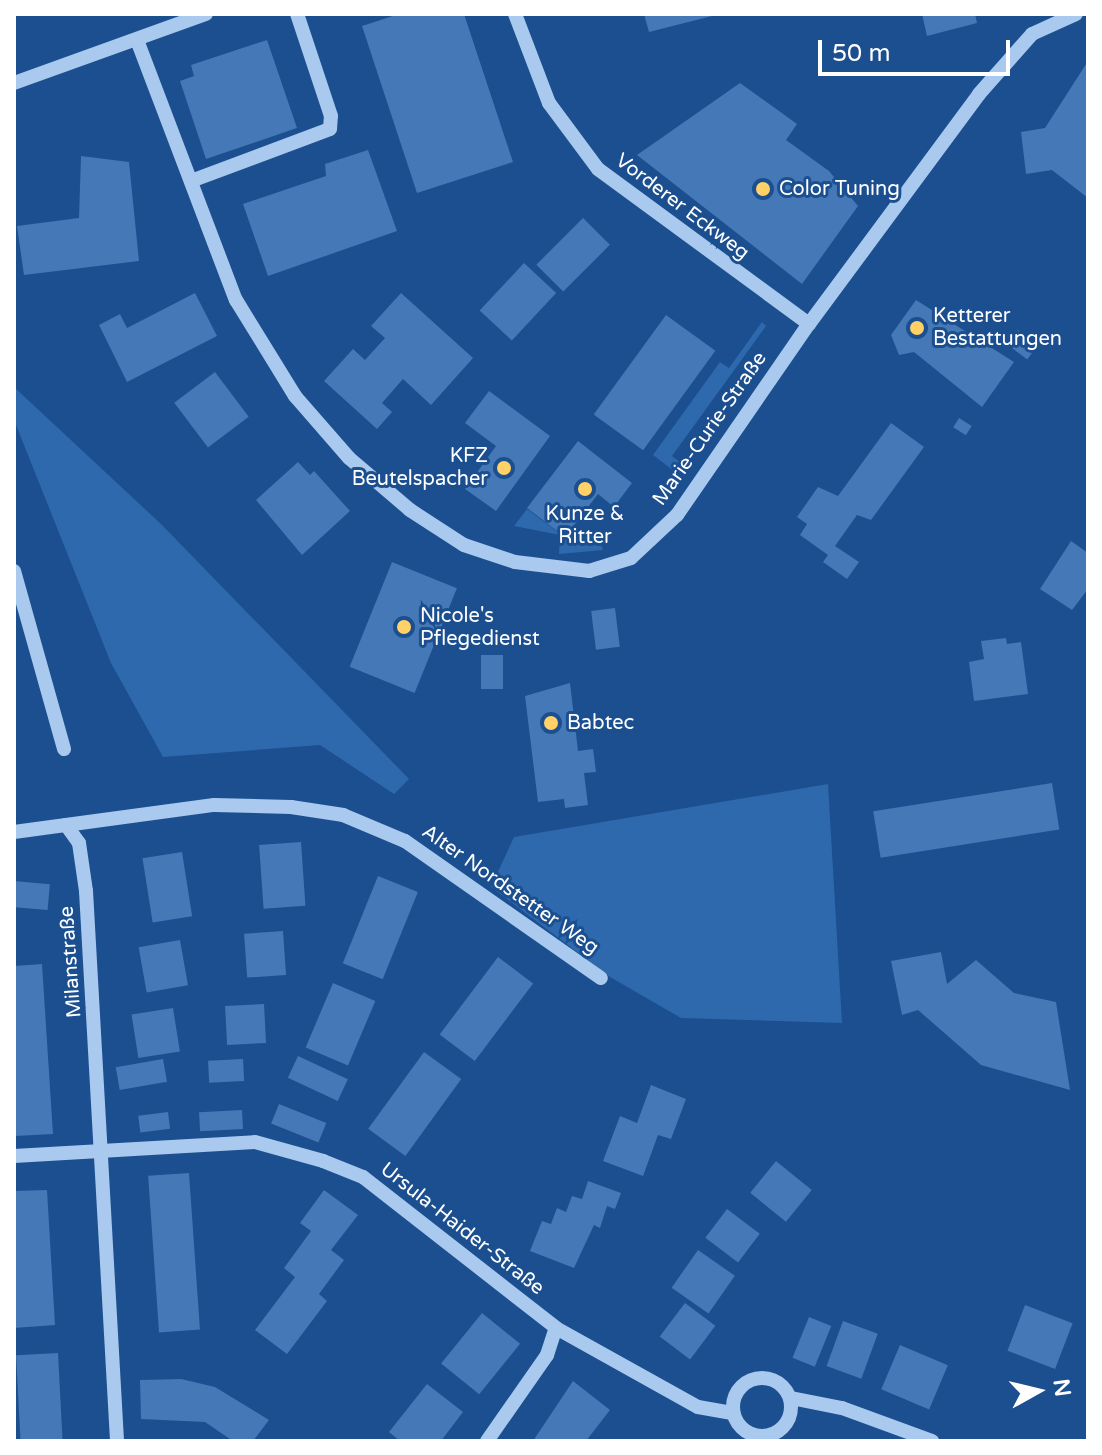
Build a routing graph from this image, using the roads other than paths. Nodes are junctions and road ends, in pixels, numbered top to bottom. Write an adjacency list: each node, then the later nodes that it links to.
1 (206, 14): 5 (street)
2 (297, 14): 7 (street)
3 (515, 14): 8 (street, Vorderer Eckweg)
4 (1076, 14): 8 (street, Marie-Curie-Straße)
5 (137, 40): 6 (street); 7 (street, Marie-Curie-Straße)
6 (14, 83)
7 (191, 181): 8 (street, Marie-Curie-Straße)
8 (809, 324)
9 (14, 571): 10 (street)
10 (64, 749)
11 (66, 825): 12 (street); 13 (street, Alter Nordstetter Weg); 14 (street, Milanstraße)
12 (14, 832)
13 (601, 978)
14 (99, 1152): 15 (street); 16 (street, Ursula-Haider-Straße); 20 (street, Milanstraße)
15 (14, 1156)
16 (556, 1328): 18 (street, Ursula-Haider-Straße); 21 (street)
17 (791, 1398): 18 (street); 19 (street); 22 (street)
18 (733, 1413): 19 (street)
19 (739, 1436)
20 (117, 1441)
21 (487, 1441)
22 (932, 1441)

